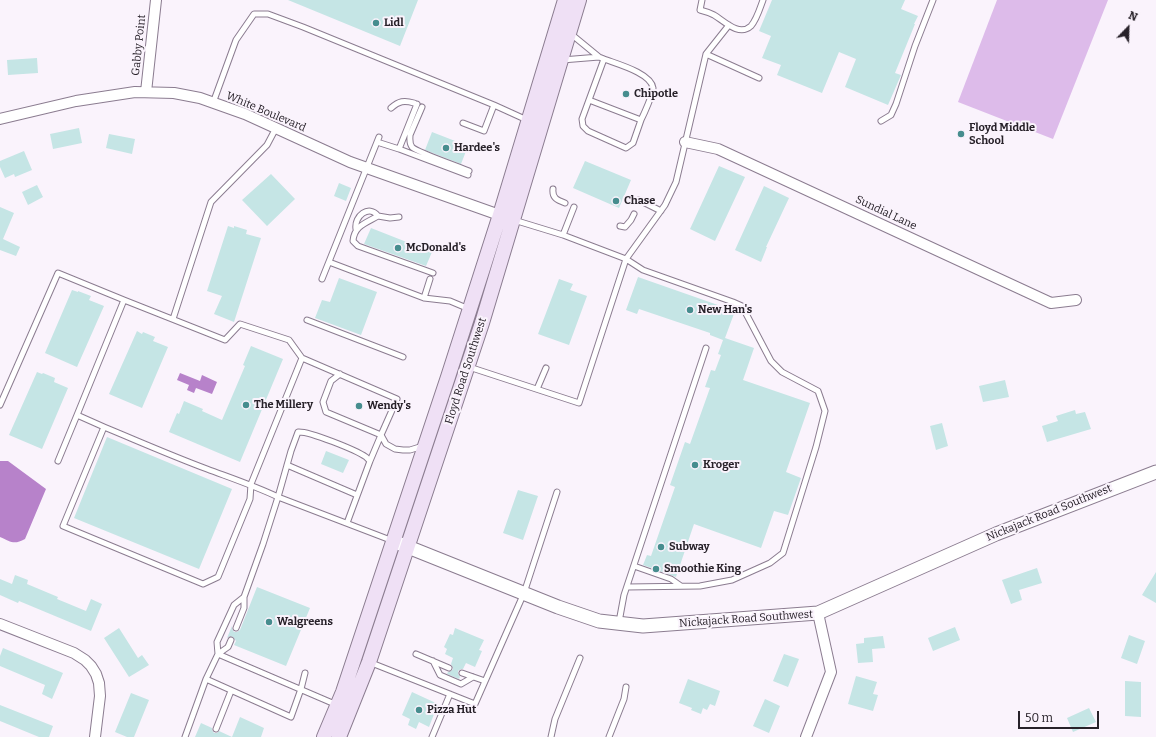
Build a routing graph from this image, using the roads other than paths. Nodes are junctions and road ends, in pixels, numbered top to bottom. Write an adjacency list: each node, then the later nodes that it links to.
1 (156, 0): 13 (street, Gabby Point)
2 (565, 0): 20 (main road, Floyd Road Southwest)
3 (579, 0): 8 (main road, Floyd Road Southwest)
4 (702, 0): 7 (lane)
5 (763, 0): 7 (lane)
6 (933, 0): 22 (lane)
7 (729, 25): 9 (lane)
8 (570, 33): 10 (lane); 11 (main road, Floyd Road Southwest)
9 (706, 54): 12 (lane); 25 (lane)
10 (602, 58): 11 (lane); 14 (lane); 21 (lane)
11 (561, 60): 36 (main road, Floyd Road Southwest)
12 (759, 78)
13 (146, 92): 15 (street, White Boulevard); 19 (street, White Boulevard)
14 (589, 100): 21 (lane); 21 (lane)
15 (213, 103): 16 (lane); 24 (street, White Boulevard)
16 (494, 105): 20 (lane); 23 (lane)
17 (422, 107): 26 (lane)
18 (391, 108): 26 (lane)
19 (0, 119)
20 (528, 120): 36 (main road, Floyd Road Southwest)
21 (641, 120)
22 (881, 121)
23 (463, 123)
24 (276, 128): 27 (street, White Boulevard); 49 (lane)
25 (685, 142): 32 (lane); 47 (street, Sundial Lane)
26 (399, 148): 27 (lane)
27 (367, 168): 36 (street, White Boulevard); 41 (lane)
28 (553, 189): 30 (lane)
29 (639, 200): 32 (lane)
30 (565, 203)
31 (574, 207): 39 (lane)
32 (661, 211): 40 (lane)
33 (634, 214): 37 (lane)
34 (378, 216): 35 (lane); 38 (lane); 38 (lane)
35 (399, 217)
36 (506, 217): 39 (lane); 48 (main road, Floyd Road Southwest); 54 (main road, Floyd Road Southwest)
37 (620, 226)
38 (356, 228): 42 (lane)
39 (563, 235): 40 (lane)
40 (626, 259): 57 (lane); 75 (lane)
41 (329, 262): 43 (lane); 45 (lane)
42 (433, 273)
43 (322, 279)
44 (430, 279): 45 (lane)
45 (424, 298): 48 (lane)
46 (124, 300): 49 (lane); 58 (lane); 59 (lane)
47 (1076, 300)
48 (470, 309): 62 (main road, Floyd Road Southwest)
49 (173, 320): 53 (lane)
50 (307, 320): 52 (lane)
51 (706, 348): 74 (lane)
52 (403, 357)
53 (302, 358): 56 (lane); 67 (lane)
54 (468, 366): 57 (lane); 73 (main road, Floyd Road Southwest)
55 (546, 368): 57 (lane)
56 (340, 374): 61 (lane); 61 (lane)
57 (537, 389)
58 (0, 405)
59 (77, 415): 60 (lane); 63 (lane)
60 (104, 427): 67 (lane); 67 (lane)
61 (381, 435): 62 (lane); 64 (lane)
62 (426, 445): 72 (main road, Floyd Road Southwest)
63 (58, 461)
64 (370, 461): 65 (lane); 69 (lane)
65 (287, 465): 69 (lane); 70 (lane)
66 (1156, 472): 79 (street, Nickajack Road Southwest)
67 (251, 484): 70 (lane)
68 (557, 492): 77 (lane)
69 (357, 495): 71 (lane)
70 (278, 497): 71 (lane); 78 (lane)
71 (347, 523): 72 (lane)
72 (394, 542): 73 (street, Nickajack Road Southwest); 99 (main road, Floyd Road Southwest)
73 (407, 547): 77 (street, Nickajack Road Southwest); 88 (main road, Floyd Road Southwest)
74 (634, 566): 75 (lane); 76 (lane)
75 (681, 586): 76 (lane)
76 (627, 587): 80 (lane)
77 (524, 593): 80 (street, Nickajack Road Southwest); 94 (lane)
78 (244, 597): 82 (lane); 84 (lane)
79 (818, 613): 80 (street, Nickajack Road Southwest); 108 (street)
80 (619, 623)
81 (0, 624): 101 (street)
82 (236, 628)
83 (231, 640): 84 (lane)
84 (218, 654): 93 (lane); 96 (lane)
85 (416, 654): 87 (lane)
86 (580, 658): 106 (lane)
87 (433, 661): 89 (lane); 92 (lane)
88 (369, 662): 98 (lane); 104 (main road, Floyd Road Southwest)
89 (449, 668)
90 (305, 673): 96 (lane)
91 (462, 673): 92 (lane)
92 (473, 677): 94 (lane)
93 (206, 680): 97 (lane); 102 (lane)
94 (485, 681): 98 (lane)
95 (626, 687): 107 (lane)
96 (301, 689): 97 (lane); 99 (lane)
97 (231, 691): 100 (lane)
98 (450, 694): 105 (lane)
99 (338, 705): 103 (main road, Floyd Road Southwest)
100 (216, 729)
101 (95, 737)
102 (185, 737)
103 (324, 737)
104 (339, 737)
105 (432, 737)
106 (551, 737)
107 (609, 737)
108 (806, 737)

